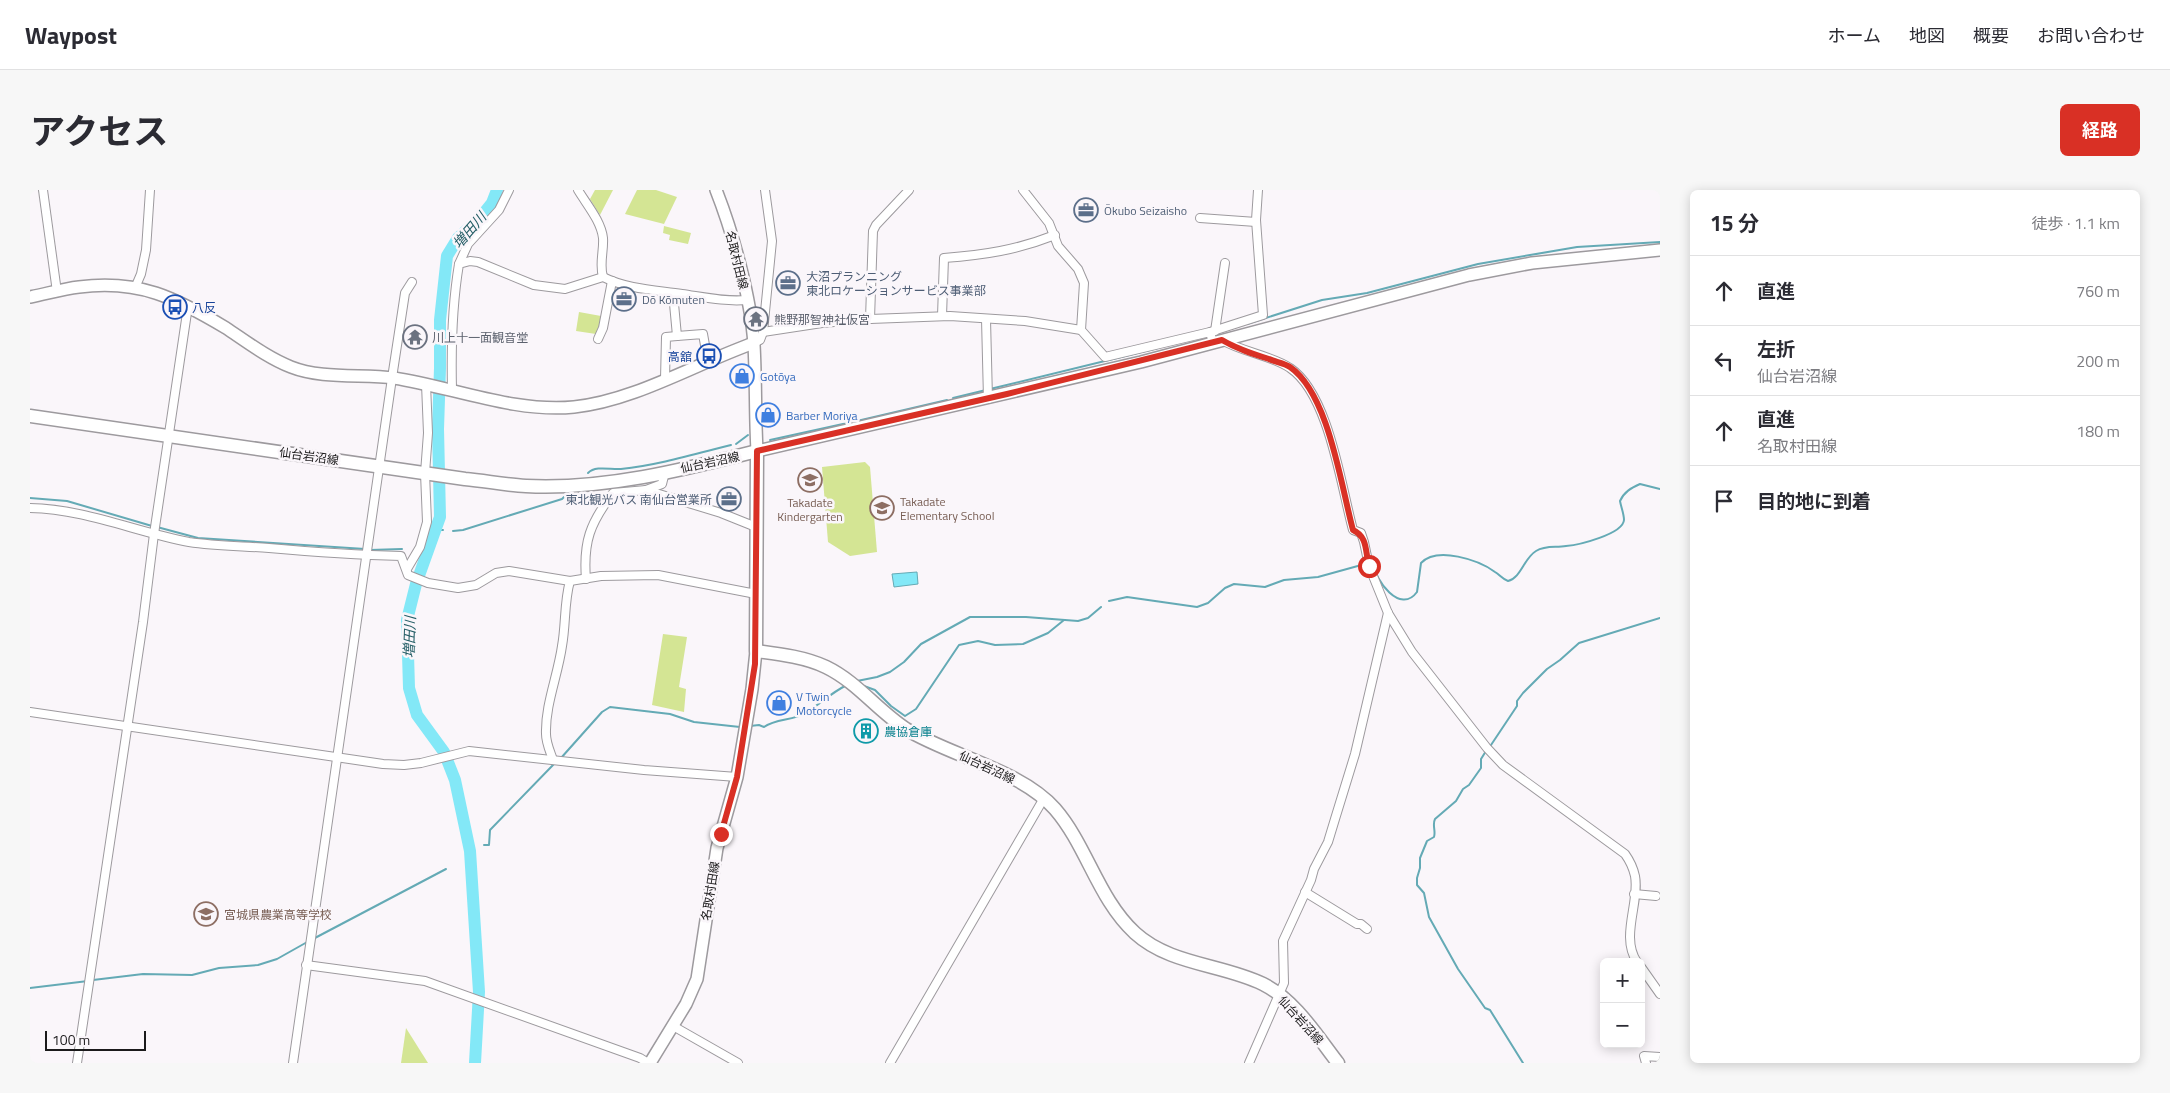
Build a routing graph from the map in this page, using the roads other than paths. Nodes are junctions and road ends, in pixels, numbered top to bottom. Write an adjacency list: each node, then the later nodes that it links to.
1 (43, 190): 20 (street)
2 (150, 190): 19 (street)
3 (508, 190): 15 (street)
4 (578, 190): 16 (street)
5 (716, 190): 23 (street, 名取村田線)
6 (765, 190): 30 (street)
7 (909, 190): 27 (street)
8 (1024, 190): 12 (street)
9 (1258, 190): 11 (street)
10 (1200, 218): 11 (street)
11 (1253, 222): 33 (street)
12 (1055, 235): 25 (street); 29 (street)
13 (1660, 250): 33 (street)
14 (1224, 263): 33 (street)
15 (460, 264): 16 (street); 40 (street)
16 (603, 277): 18 (street)
17 (412, 282): 37 (street)
18 (612, 282): 21 (street); 34 (street)
19 (135, 288): 20 (street); 24 (street)
20 (57, 292): 22 (street)
21 (673, 293): 23 (street); 32 (street)
22 (30, 297)
23 (747, 300): 35 (street, 名取村田線)
24 (188, 306): 37 (street); 43 (street)
25 (942, 316): 26 (street); 27 (street)
26 (986, 318): 29 (street); 41 (street)
27 (870, 319): 30 (street)
28 (702, 324): 31 (street)
29 (1081, 330): 33 (street)
30 (763, 332): 35 (street)
31 (703, 334): 32 (street); 36 (street)
32 (677, 336): 38 (street)
33 (1214, 336): 41 (street); 57 (street)
34 (598, 339)
35 (754, 344): 36 (street); 44 (street, 名取村田線)
36 (708, 362): 38 (street)
37 (392, 378): 39 (street); 45 (street)
38 (666, 379): 40 (street)
39 (428, 384): 40 (street); 47 (street)
40 (450, 389)
41 (988, 399): 44 (street)
42 (30, 416): 43 (main road, 仙台岩沼線)
43 (168, 436): 45 (main road, 仙台岩沼線); 51 (street)
44 (757, 451): 46 (main road, 仙台岩沼線); 50 (main road, 仙台岩沼線)
45 (379, 466): 47 (main road, 仙台岩沼線); 52 (street)
46 (665, 472): 47 (main road, 仙台岩沼線); 48 (street)
47 (426, 474): 53 (street)
48 (646, 490): 50 (street); 54 (street)
49 (30, 508): 51 (street)
50 (756, 527): 56 (main road, 仙台岩沼線)
51 (155, 529): 52 (street); 60 (street)
52 (368, 551): 53 (street); 61 (street)
53 (408, 572): 55 (street)
54 (586, 579): 55 (street); 56 (street)
55 (570, 581): 62 (street)
56 (756, 594): 58 (main road, 仙台岩沼線)
57 (1388, 613): 65 (street); 66 (street)
58 (756, 651): 63 (street, 名取村田線); 64 (main road, 仙台岩沼線)
59 (30, 712): 60 (street)
60 (127, 726): 61 (street); 77 (street)
61 (338, 757): 62 (street); 70 (street)
62 (556, 761): 63 (street)
63 (737, 777): 74 (street, 名取村田線)
64 (1044, 798): 73 (main road, 仙台岩沼線); 80 (street)
65 (1305, 892): 68 (street); 73 (street)
66 (1634, 894): 67 (street); 69 (street)
67 (1656, 896)
68 (1367, 929)
69 (1635, 958)
70 (306, 965): 76 (street); 78 (street)
71 (1645, 973): 72 (street)
72 (1660, 994)
73 (1279, 995): 81 (street); 82 (main road, 仙台岩沼線)
74 (673, 1026): 76 (street, 名取村田線); 79 (street)
75 (1660, 1057): 83 (street)
76 (646, 1061)
77 (76, 1063)
78 (293, 1063)
79 (738, 1063)
80 (890, 1063)
81 (1249, 1063)
82 (1338, 1063)
83 (1646, 1063)

